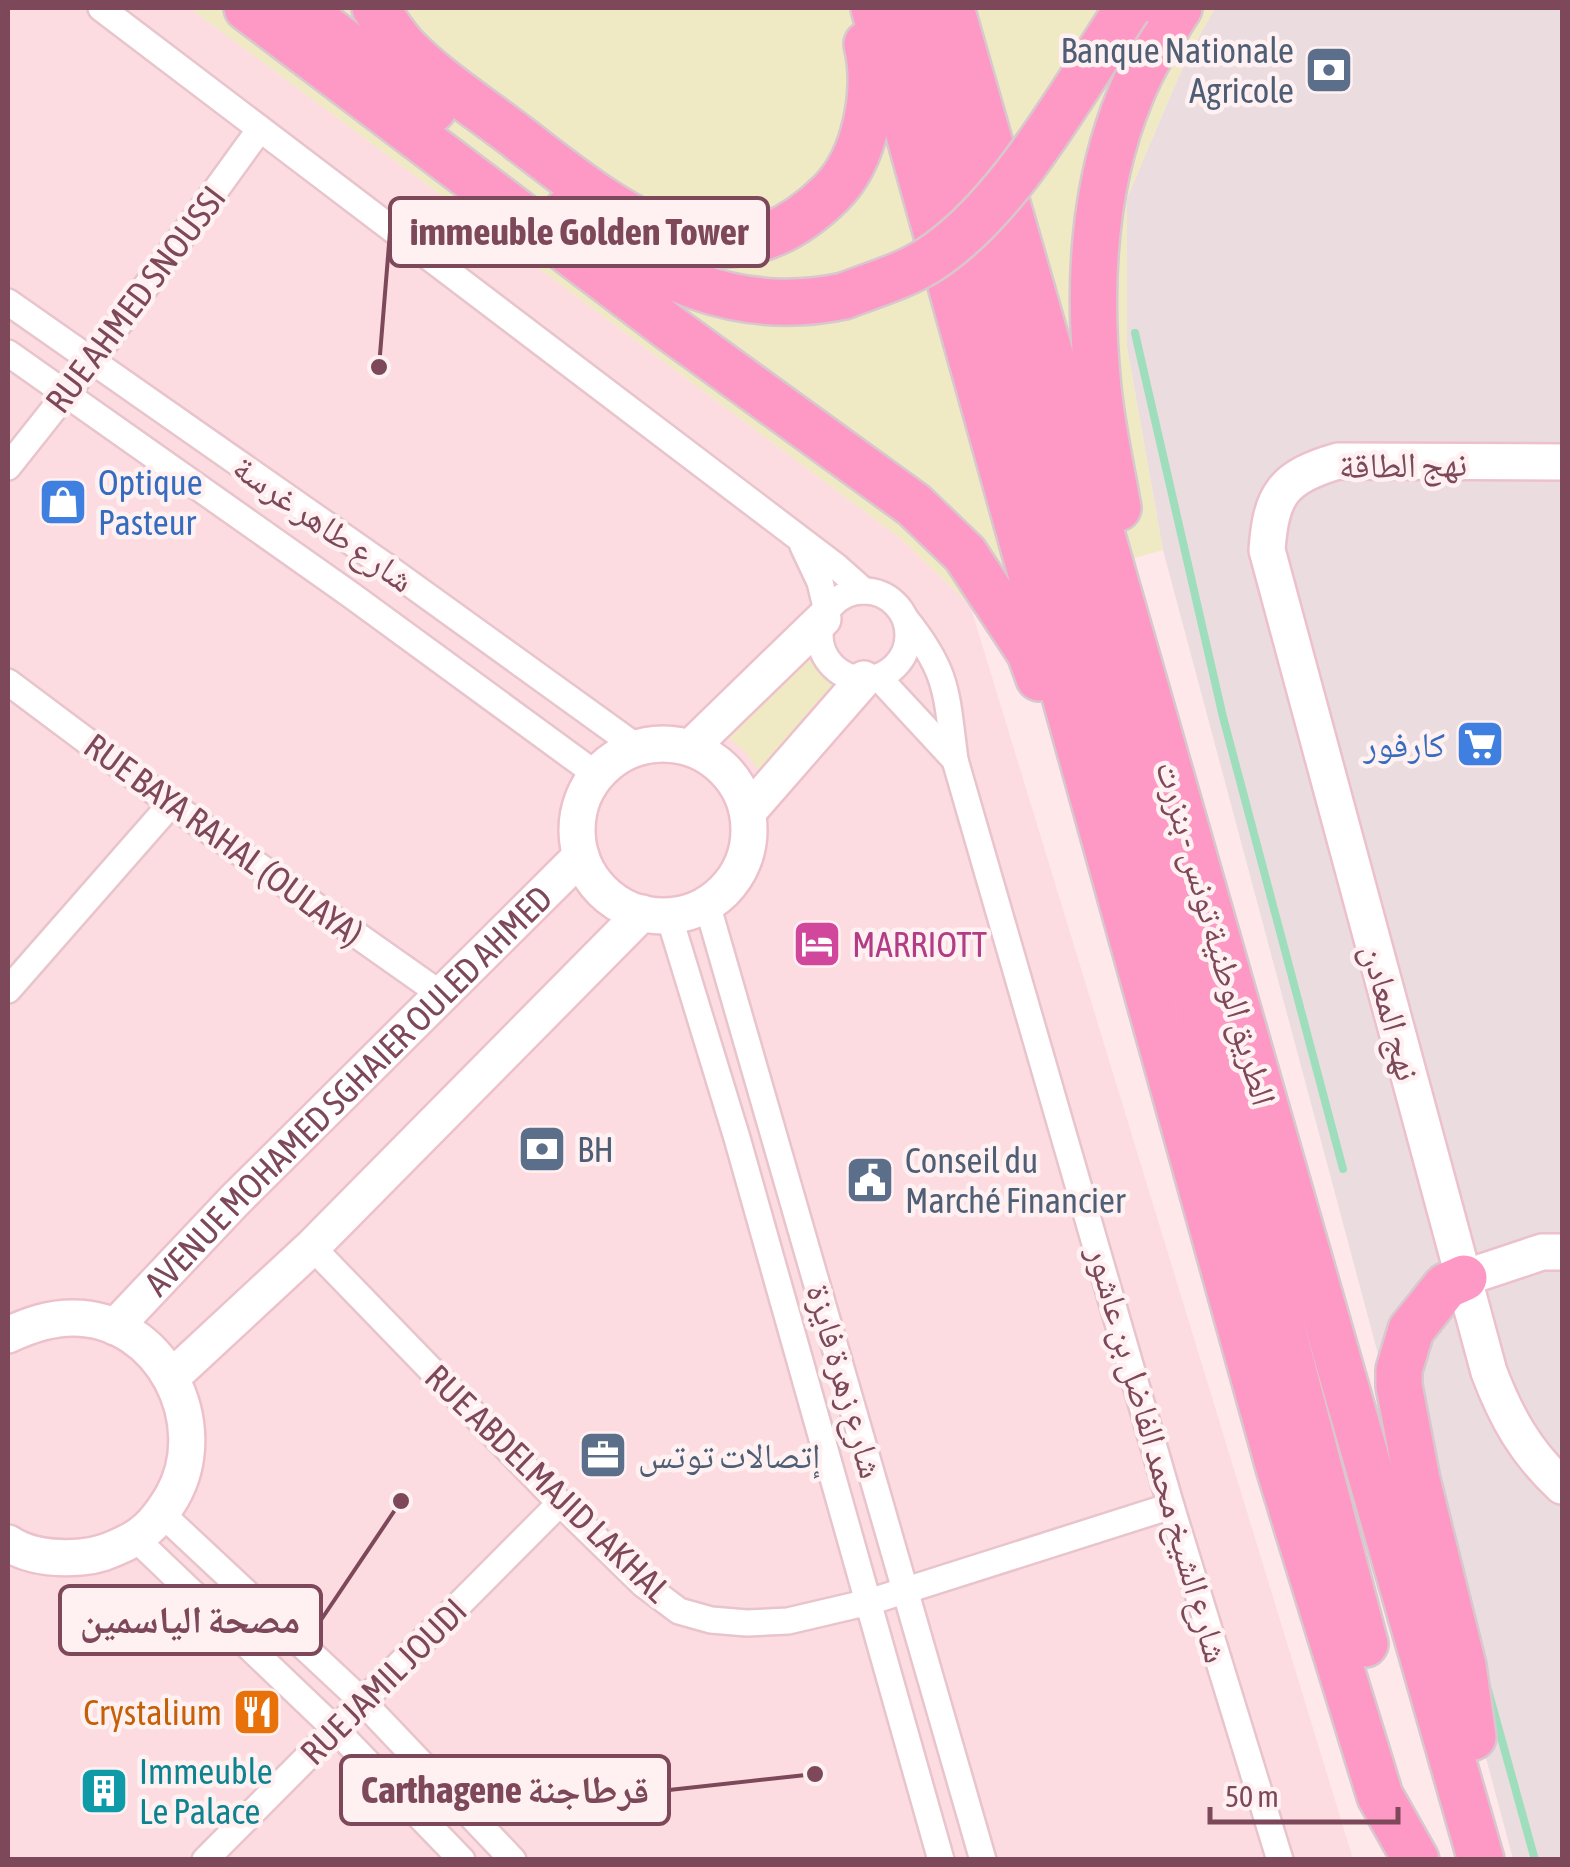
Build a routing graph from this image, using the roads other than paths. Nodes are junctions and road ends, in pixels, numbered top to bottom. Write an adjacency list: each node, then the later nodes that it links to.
1 (101, 8): 11 (street)
2 (246, 8): 33 (highway)
3 (299, 8): 9 (highway, bridge)
4 (375, 8): 5 (highway)
5 (860, 8)
6 (874, 8): 33 (highway)
7 (912, 8): 61 (highway, الطريق الوطنية تونس - بنزرت)
8 (950, 8): 23 (highway, الطريق الوطنية تونس - بنزرت)
9 (1128, 8)
10 (1179, 8): 23 (highway)
11 (260, 129): 14 (street, RUE AHMED SNOUSSI); 19 (street)
12 (8, 302): 14 (street, شارع طاهر غرسة)
13 (8, 353): 15 (street, شارع طاهر غرسة)
14 (92, 361): 15 (street, RUE AHMED SNOUSSI); 26 (street, شارع طاهر غرسة)
15 (66, 394): 17 (street, RUE AHMED SNOUSSI); 29 (street, شارع طاهر غرسة)
16 (1562, 462): 18 (street, نهج الطاقة)
17 (8, 467)
18 (1270, 517): 40 (street, نهج المعادن)
19 (801, 542): 20 (street); 21 (street)
20 (864, 591): 21 (street); 22 (street)
21 (825, 615): 24 (street); 27 (street)
22 (904, 618): 24 (street); 28 (street, شارع الشيخ محمد الفاضل بن عاشور)
23 (1136, 649): 54 (highway, الطريق الوطنية تونس - بنزرت)
24 (872, 678): 28 (street); 31 (street)
25 (8, 682): 30 (street, RUE BAYA RAHAL (OULAYA))
26 (638, 748): 27 (street); 29 (street)
27 (690, 748): 31 (street)
28 (956, 760): 46 (street, شارع الشيخ محمد الفاضل بن عاشور)
29 (597, 775): 32 (street)
30 (171, 804): 36 (street); 37 (street, RUE BAYA RAHAL (OULAYA))
31 (748, 812): 34 (street)
32 (581, 856): 35 (street); 37 (street, AVENUE MOHAMED SGHAIER OULED AHMED)
33 (1110, 861): 61 (highway)
34 (707, 904): 35 (street); 50 (street, شارع زهرة فايزة)
35 (655, 914): 38 (street); 51 (street, شارع زهرة فايزة)
36 (8, 990)
37 (442, 995): 41 (street, AVENUE MOHAMED SGHAIER OULED AHMED)
38 (312, 1247): 43 (street); 45 (street, RUE ABDELMAJID LAKHAL)
39 (1562, 1252): 40 (street)
40 (1464, 1278): 44 (street, نهج المعادن); 54 (highway)
41 (116, 1327): 42 (street); 43 (street)
42 (8, 1335)
43 (172, 1377): 47 (street)
44 (1562, 1486)
45 (560, 1503): 51 (street, RUE ABDELMAJID LAKHAL); 52 (street, RUE JAMIL JOUDI)
46 (1171, 1506): 50 (street, RUE ABDELMAJID LAKHAL); 60 (street, شارع الشيخ محمد الفاضل بن عاشور)
47 (162, 1514): 48 (street); 52 (street)
48 (136, 1539): 49 (street); 53 (street)
49 (9, 1547)
50 (906, 1591): 51 (street, RUE ABDELMAJID LAKHAL); 59 (street, شارع زهرة فايزة)
51 (869, 1602): 58 (street, شارع زهرة فايزة)
52 (362, 1701): 53 (street, RUE JAMIL JOUDI); 57 (street)
53 (336, 1730): 55 (street, RUE JAMIL JOUDI); 56 (street)
54 (1465, 1795): 62 (highway, الطريق الوطنية تونس - بنزرت)
55 (205, 1860)
56 (462, 1860)
57 (513, 1860)
58 (941, 1860)
59 (983, 1860)
60 (1280, 1860)
61 (1419, 1860)
62 (1482, 1860)

